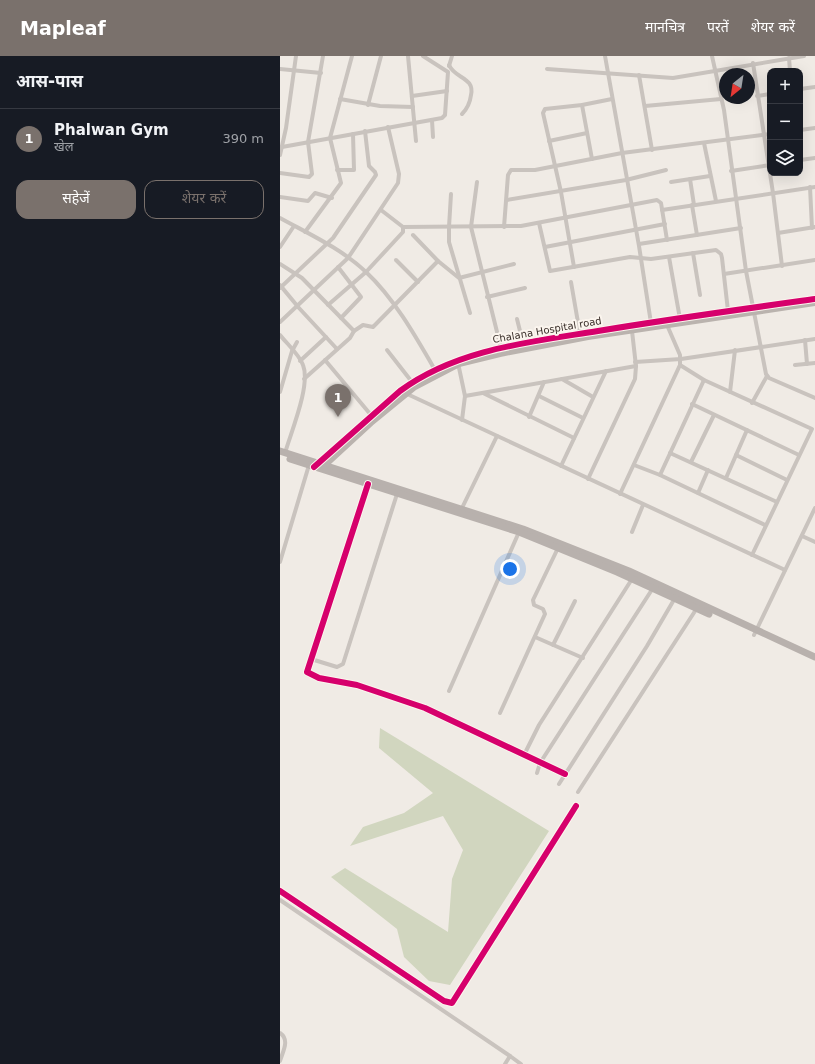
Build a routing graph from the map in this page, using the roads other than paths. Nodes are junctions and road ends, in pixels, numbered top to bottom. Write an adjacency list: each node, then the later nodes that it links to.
1 (296, 56): 16 (street)
2 (323, 56): 20 (street)
3 (352, 56): 30 (street)
4 (381, 56): 34 (street)
5 (408, 56): 28 (street)
6 (423, 56): 18 (street)
7 (452, 56): 13 (street)
8 (605, 56): 21 (street)
9 (712, 56): 19 (street)
10 (804, 56): 11 (street)
11 (789, 58): 12 (street); 14 (street)
12 (752, 63): 19 (street); 29 (street)
13 (449, 65): 18 (street); 38 (street)
14 (790, 68)
15 (280, 69): 16 (street)
16 (295, 69): 20 (street); 56 (street)
17 (547, 69): 21 (street)
18 (448, 70): 26 (street)
19 (715, 70): 22 (street); 24 (street)
20 (321, 72): 54 (street)
21 (608, 74): 22 (street); 31 (street)
22 (639, 75): 36 (street)
23 (815, 87): 25 (street)
24 (719, 89)
25 (803, 89)
26 (447, 91): 28 (street); 39 (street)
27 (767, 94): 29 (street)
28 (412, 96): 37 (street)
29 (757, 96): 48 (street)
30 (340, 98): 34 (street); 50 (street)
31 (612, 99): 35 (street); 58 (street)
32 (719, 99): 36 (street)
33 (722, 104): 51 (street)
34 (368, 105): 37 (street)
35 (582, 105): 45 (street); 53 (street)
36 (645, 106): 57 (street)
37 (413, 107): 40 (street)
38 (462, 114)
39 (432, 120): 40 (street); 49 (street)
40 (414, 122): 41 (street); 52 (street)
41 (388, 127): 44 (street); 88 (street)
42 (815, 128): 43 (street)
43 (803, 130)
44 (365, 131): 46 (street); 109 (street)
45 (587, 133): 53 (street); 62 (street)
46 (353, 134): 50 (street); 66 (street)
47 (767, 134): 48 (street)
48 (764, 135): 51 (street); 59 (street)
49 (434, 137)
50 (330, 138): 54 (street); 66 (street)
51 (728, 140): 55 (street); 68 (street)
52 (416, 141)
53 (549, 141): 65 (street)
54 (308, 142): 56 (street); 69 (street)
55 (704, 143): 57 (street); 70 (street)
56 (282, 147): 60 (street)
57 (652, 150): 58 (street)
58 (622, 153): 62 (street); 73 (street)
59 (767, 153)
60 (280, 155)
61 (815, 158): 63 (street)
62 (592, 159): 65 (street)
63 (803, 160)
64 (767, 165): 68 (street)
65 (555, 166): 78 (street); 84 (street)
66 (337, 170): 82 (street)
67 (666, 170): 73 (street)
68 (731, 171): 83 (street)
69 (280, 173)
70 (710, 176): 72 (street); 85 (street)
71 (771, 176): 79 (street)
72 (690, 179): 75 (street); 87 (street)
73 (626, 180): 78 (street); 86 (street)
74 (477, 182): 97 (street)
75 (671, 182)
76 (815, 186): 77 (street)
77 (810, 187): 79 (street); 100 (street)
78 (561, 192): 84 (street); 91 (street)
79 (773, 193): 83 (street); 103 (street)
80 (451, 194): 96 (street)
81 (280, 197): 82 (street)
82 (332, 198): 102 (street)
83 (736, 198): 85 (street); 99 (street)
84 (507, 200): 98 (street)
85 (716, 201): 87 (street)
86 (632, 204): 89 (street); 91 (street); 101 (street)
87 (693, 205): 89 (street); 105 (street)
88 (381, 210): 95 (street); 114 (street)
89 (662, 210): 93 (street)
90 (280, 218): 94 (street)
91 (565, 218): 92 (street); 107 (street)
92 (539, 223): 98 (street); 110 (street)
93 (665, 224): 101 (street); 106 (street)
94 (294, 226): 102 (street); 111 (street)
95 (403, 227): 96 (street); 124 (street)
96 (449, 227): 97 (street); 129 (street)
97 (471, 227): 98 (street); 125 (street)
98 (504, 227)
99 (741, 228): 105 (street); 126 (street)
100 (813, 228): 103 (street)
101 (636, 230): 107 (street); 108 (street)
102 (305, 232): 109 (street)
103 (778, 233): 121 (street)
104 (413, 235): 118 (street)
105 (697, 235): 106 (street)
106 (667, 240): 108 (street)
107 (569, 242): 110 (street); 123 (street)
108 (639, 244): 115 (street)
109 (327, 245): 114 (street); 127 (street)
110 (544, 246): 123 (street)
111 (280, 248)
112 (693, 253): 113 (street); 128 (street); 136 (street)
113 (669, 257): 115 (street); 148 (street)
114 (348, 258): 122 (street); 124 (street)
115 (641, 258): 123 (street); 150 (street)
116 (396, 260): 130 (street)
117 (815, 260): 121 (street)
118 (438, 261): 129 (street); 130 (street)
119 (280, 264): 127 (street)
120 (514, 264): 125 (street)
121 (782, 266): 126 (street)
122 (338, 267): 132 (street); 135 (street)
123 (574, 267)
124 (366, 272): 132 (street); 142 (street)
125 (481, 272): 129 (street); 137 (street)
126 (746, 272): 128 (street); 143 (street)
127 (296, 274): 133 (street); 135 (street)
128 (724, 274): 144 (street)
129 (460, 278): 145 (street)
130 (418, 282): 142 (street)
131 (571, 282): 154 (street)
132 (350, 284): 140 (street); 146 (street)
133 (281, 286): 141 (street)
134 (525, 288): 137 (street)
135 (314, 290): 140 (street); 141 (street)
136 (700, 295)
137 (487, 297): 162 (street)
138 (815, 299): 143 (street, Chalana Hospital road)
139 (815, 303): 143 (street, Chalana Hospital road)
140 (328, 305): 146 (street)
141 (297, 306): 149 (street); 156 (street)
142 (394, 306): 152 (street); 176 (street)
143 (753, 310): 144 (street, Chalana Hospital road); 151 (street, Chalana Hospital road); 161 (street)
144 (728, 311): 148 (street, Chalana Hospital road)
145 (470, 313)
146 (341, 318): 152 (street)
147 (517, 319): 160 (street)
148 (680, 319): 151 (street, Chalana Hospital road)
149 (280, 322)
150 (651, 323): 151 (street, Chalana Hospital road); 154 (street, Chalana Hospital road)
151 (666, 323): 153 (street, Chalana Hospital road); 167 (street)
152 (354, 331): 163 (street)
153 (632, 331): 170 (street, Chalana Hospital road); 172 (street)
154 (580, 334): 160 (street, Chalana Hospital road)
155 (280, 335): 166 (street)
156 (326, 337): 163 (street); 169 (street)
157 (815, 338): 158 (street)
158 (805, 340): 161 (street); 173 (street)
159 (297, 342): 166 (street)
160 (523, 343): 162 (street, Chalana Hospital road)
161 (761, 345): 165 (street); 178 (street)
162 (501, 348): 170 (street, Chalana Hospital road)
163 (337, 349): 168 (street)
164 (386, 350): 182 (street)
165 (735, 350): 167 (street); 186 (street)
166 (292, 351): 169 (street); 185 (street)
167 (680, 359): 172 (street); 174 (street)
168 (325, 360): 179 (street); 195 (street)
169 (300, 361): 179 (street)
170 (458, 362): 176 (street, Chalana Hospital road); 188 (street, Chalana Hospital road); 189 (street)
171 (815, 363): 173 (street)
172 (635, 364): 177 (street); 215 (street)
173 (807, 364): 175 (street)
174 (680, 365): 181 (street); 209 (street)
175 (795, 365)
176 (434, 370): 182 (street, Chalana Hospital road)
177 (606, 371): 180 (street); 191 (street)
178 (767, 376): 192 (street); 193 (street)
179 (304, 379): 204 (street)
180 (562, 379): 183 (street); 191 (street)
181 (704, 380): 186 (street); 194 (street)
182 (412, 382): 184 (street, Chalana Hospital road)
183 (544, 382): 187 (street); 190 (street)
184 (400, 391): 188 (street); 195 (street, Chalana Hospital road)
185 (280, 392)
186 (730, 392): 193 (street)
187 (482, 393): 189 (street); 197 (street)
188 (407, 394): 199 (street); 210 (street, Chalana Hospital road)
189 (465, 396): 199 (street)
190 (539, 396): 197 (street); 198 (street)
191 (593, 397): 198 (street)
192 (815, 398)
193 (752, 403): 201 (street)
194 (692, 404): 196 (street); 205 (street)
195 (371, 415): 210 (street, Chalana Hospital road)
196 (714, 415): 200 (street); 208 (street)
197 (530, 417): 203 (street)
198 (583, 418): 203 (street)
199 (462, 420): 202 (street)
200 (747, 430): 206 (street); 207 (street)
201 (813, 430): 207 (street)
202 (496, 436): 211 (street); 223 (street)
203 (574, 438): 211 (street)
204 (282, 453): 210 (main road)
205 (670, 453): 208 (street); 213 (street)
206 (736, 455): 214 (street); 216 (street)
207 (799, 455): 216 (street)
208 (691, 462): 212 (street)
209 (634, 465): 213 (street); 220 (street)
210 (317, 466): 217 (main road); 223 (main road); 232 (street)
211 (562, 466): 215 (street)
212 (708, 470): 214 (street); 218 (street)
213 (660, 475): 218 (street)
214 (726, 478): 221 (street)
215 (588, 479): 220 (street)
216 (787, 480): 221 (street)
217 (368, 484): 219 (main road); 244 (street)
218 (698, 493): 225 (street)
219 (397, 494): 226 (main road); 244 (street)
220 (620, 494): 222 (street)
221 (777, 502): 225 (street)
222 (643, 505): 227 (street); 231 (street)
223 (462, 508): 239 (main road)
224 (815, 508): 228 (street)
225 (765, 525): 231 (street)
226 (519, 532): 230 (main road); 246 (street)
227 (632, 532)
228 (802, 536): 229 (street); 233 (street)
229 (815, 542)
230 (558, 548): 234 (main road); 240 (street)
231 (752, 555): 233 (street)
232 (280, 562)
233 (786, 570): 239 (street)
234 (632, 578): 235 (main road); 243 (street)
235 (653, 588): 236 (main road); 249 (street)
236 (675, 598): 238 (main road); 251 (street)
237 (575, 601): 241 (street)
238 (697, 608): 239 (main road); 253 (street)
239 (755, 632): 242 (main road); 245 (main road)
240 (535, 637): 241 (street); 247 (street)
241 (553, 645): 243 (street)
242 (815, 657)
243 (583, 658): 248 (street)
244 (311, 659): 248 (street)
245 (815, 662)
246 (449, 691)
247 (500, 713)
248 (524, 755): 249 (street)
249 (540, 763): 250 (street); 251 (street)
250 (537, 774)
251 (565, 774): 252 (street)
252 (559, 784)
253 (578, 792)
254 (576, 806): 255 (street)
255 (280, 891)
256 (280, 900): 258 (street)
257 (280, 1033): 259 (street)
258 (510, 1056): 260 (street); 261 (street)
259 (280, 1061)
260 (505, 1064)
261 (521, 1064)

